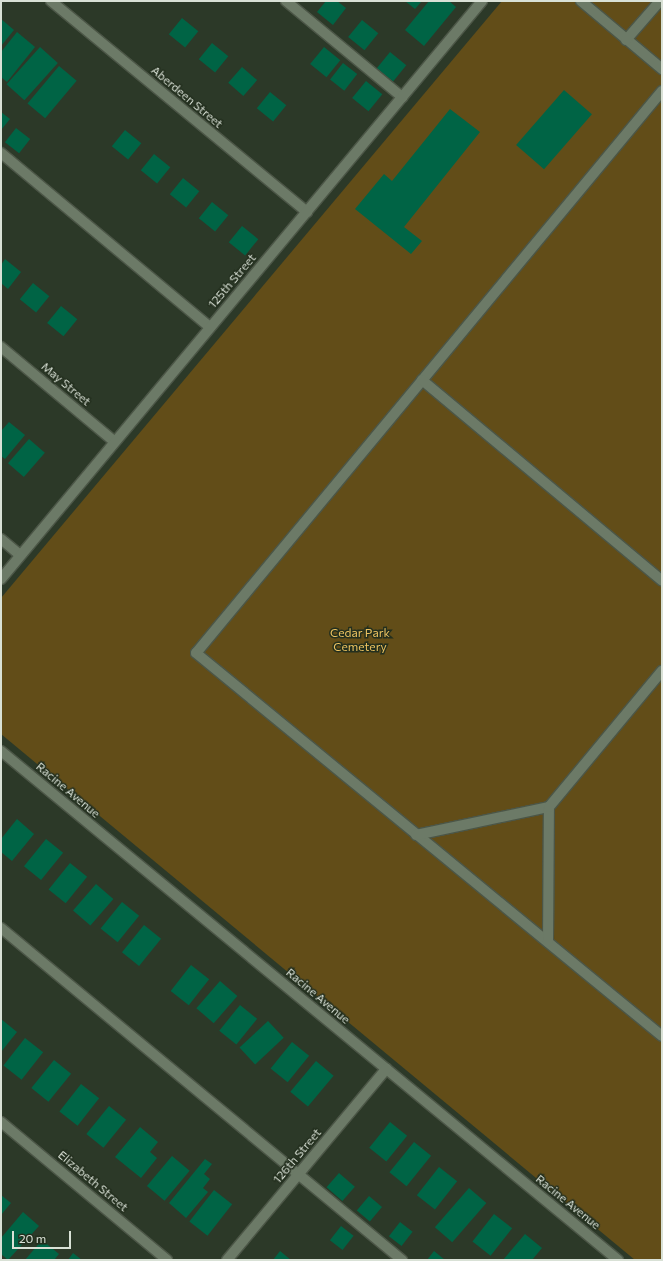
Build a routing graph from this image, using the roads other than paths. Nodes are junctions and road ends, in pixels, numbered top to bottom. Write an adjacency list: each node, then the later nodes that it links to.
1 (51, 1): 11 (street, Aberdeen Street)
2 (286, 1): 9 (street)
3 (482, 1): 9 (street, 125th Street)
4 (581, 1): 6 (street)
5 (660, 1): 6 (street)
6 (626, 40): 7 (street)
7 (662, 69)
8 (662, 91): 14 (street)
9 (402, 97): 11 (street, 125th Street)
10 (1, 153): 12 (street)
11 (307, 212): 12 (street, 125th Street)
12 (210, 327): 15 (street, 125th Street)
13 (1, 347): 15 (street, May Street)
14 (422, 380): 19 (street); 23 (street)
15 (114, 441): 17 (street, 125th Street)
16 (1, 539): 17 (street)
17 (20, 555): 18 (street, 125th Street)
18 (1, 579)
19 (662, 581)
20 (662, 671): 22 (street)
21 (1, 752): 27 (street, Racine Avenue)
22 (550, 807): 23 (street); 25 (street)
23 (416, 835): 25 (street)
24 (1, 928): 29 (street)
25 (548, 942): 26 (street)
26 (662, 1036)
27 (386, 1069): 29 (street, 126th Street); 33 (street, Racine Avenue)
28 (1, 1122): 30 (street, Elizabeth Street)
29 (298, 1174): 31 (street, 126th Street); 32 (street)
30 (168, 1260)
31 (227, 1260)
32 (402, 1260)
33 (618, 1260)

